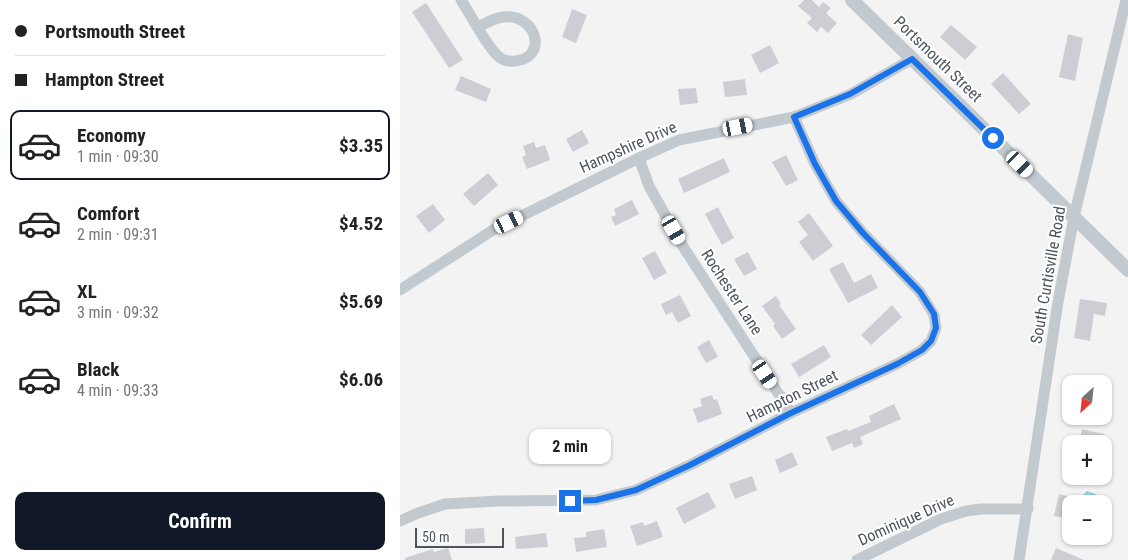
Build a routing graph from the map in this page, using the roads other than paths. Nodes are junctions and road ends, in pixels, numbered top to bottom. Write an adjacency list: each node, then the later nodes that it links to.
1 (461, 0): 4 (street)
2 (852, 0): 5 (street, Portsmouth Street)
3 (1126, 0): 8 (street, South Curtisville Road)
4 (478, 27): 4 (street)
5 (912, 59): 6 (street, Hampshire Drive); 8 (street, Portsmouth Street)
6 (794, 117): 7 (street, Hampshire Drive); 11 (street, Hampton Street)
7 (639, 158): 10 (street, Hampshire Drive); 11 (street, Rochester Lane)
8 (1074, 217): 9 (street, Portsmouth Street); 12 (street, South Curtisville Road)
9 (1128, 270)
10 (400, 290)
11 (791, 413): 13 (street, Hampton Street)
12 (1028, 509): 14 (street, Dominique Drive); 15 (street, South Curtisville Road)
13 (400, 522)
14 (857, 560)
15 (1019, 560)

